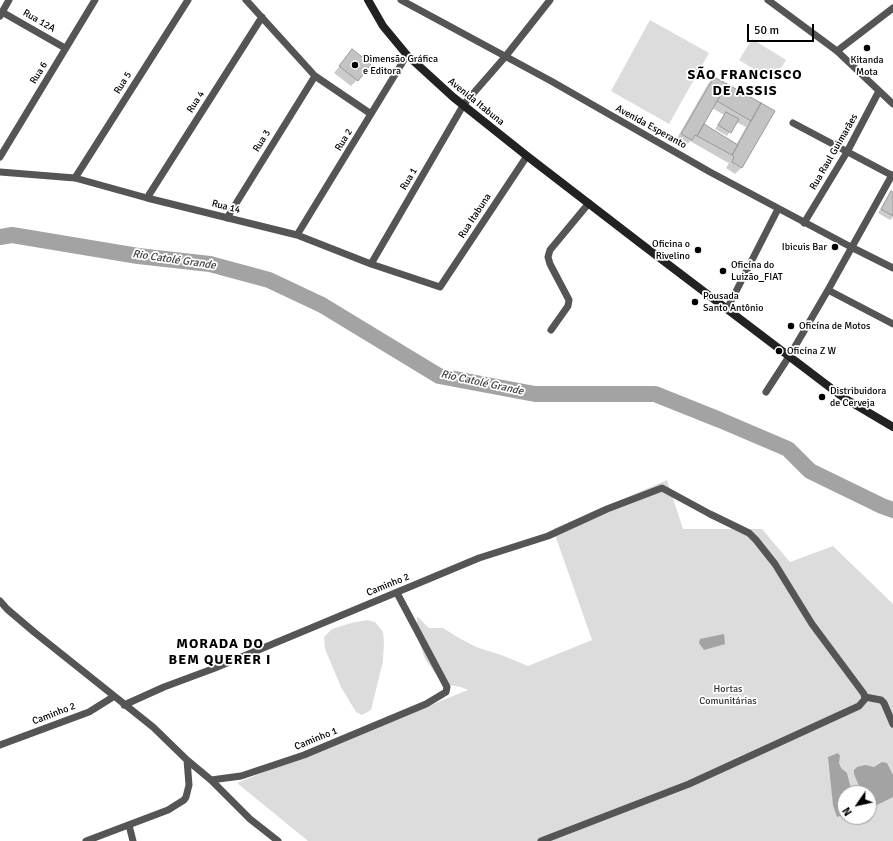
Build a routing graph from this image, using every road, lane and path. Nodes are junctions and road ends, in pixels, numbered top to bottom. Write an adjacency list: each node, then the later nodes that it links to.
1 (9, 0): 10 (street)
2 (95, 0): 12 (street, Rua 6)
3 (188, 0): 27 (street, Rua 5)
4 (246, 0): 11 (street)
5 (368, 0): 14 (main road, Avenida Itabuna)
6 (401, 0): 15 (street, Avenida Esperanto)
7 (550, 0): 15 (street, Rua 1)
8 (768, 0): 13 (street)
9 (893, 8): 13 (street)
10 (1, 14): 12 (street, Rua 12A)
11 (262, 17): 16 (street); 28 (street, Rua 4)
12 (65, 48): 24 (street, Rua 6)
13 (837, 51): 17 (street)
14 (408, 55): 18 (main road, Avenida Itabuna); 20 (street, Rua 2)
15 (505, 57): 18 (street, Rua 1); 30 (street, Avenida Esperanto)
16 (315, 76): 20 (street); 31 (street, Rua 3)
17 (879, 91): 19 (street); 22 (street, Rua Raul Guimarães)
18 (464, 104): 23 (main road, Avenida Itabuna); 35 (street, Rua 1)
19 (893, 104)
20 (372, 114): 33 (street, Rua 2)
21 (794, 123): 22 (street)
22 (847, 152): 26 (street); 32 (street, Rua Raul Guimarães)
23 (527, 156): 29 (main road, Avenida Itabuna); 37 (street, Rua Itabuna)
24 (0, 157)
25 (0, 172): 27 (street, Rua 14)
26 (892, 175): 34 (street)
27 (75, 178): 28 (street, Rua 14)
28 (147, 198): 31 (street, Rua 14)
29 (588, 203): 39 (main road, Avenida Itabuna); 41 (street)
30 (778, 208): 32 (street, Avenida Esperanto); 39 (street)
31 (227, 218): 33 (street, Rua 14)
32 (804, 223): 34 (street, Avenida Esperanto)
33 (297, 235): 35 (street, Rua 14)
34 (851, 248): 36 (street, Avenida Esperanto); 38 (street)
35 (371, 264): 37 (street, Rua 14)
36 (893, 268)
37 (440, 287)
38 (828, 290): 40 (street); 42 (street)
39 (727, 310): 42 (main road, Avenida Itabuna)
40 (893, 324)
41 (551, 330)
42 (790, 355): 43 (street); 44 (main road, Avenida Itabuna)
43 (766, 392)
44 (893, 427)
45 (397, 593): 50 (street, Caminho 2); 51 (street, Caminho 2); 55 (street, Caminho 1)
46 (0, 601): 47 (street)
47 (7, 609): 48 (street); 49 (street)
48 (0, 613)
49 (113, 696): 51 (street); 53 (street, Caminho 2)
50 (865, 697): 52 (street); 60 (street)
51 (124, 705): 54 (street)
52 (893, 724)
53 (0, 745)
54 (187, 760): 55 (street); 56 (street)
55 (211, 780): 59 (street)
56 (129, 825): 57 (street); 58 (street)
57 (86, 841)
58 (133, 841)
59 (278, 841)
60 (540, 841)

